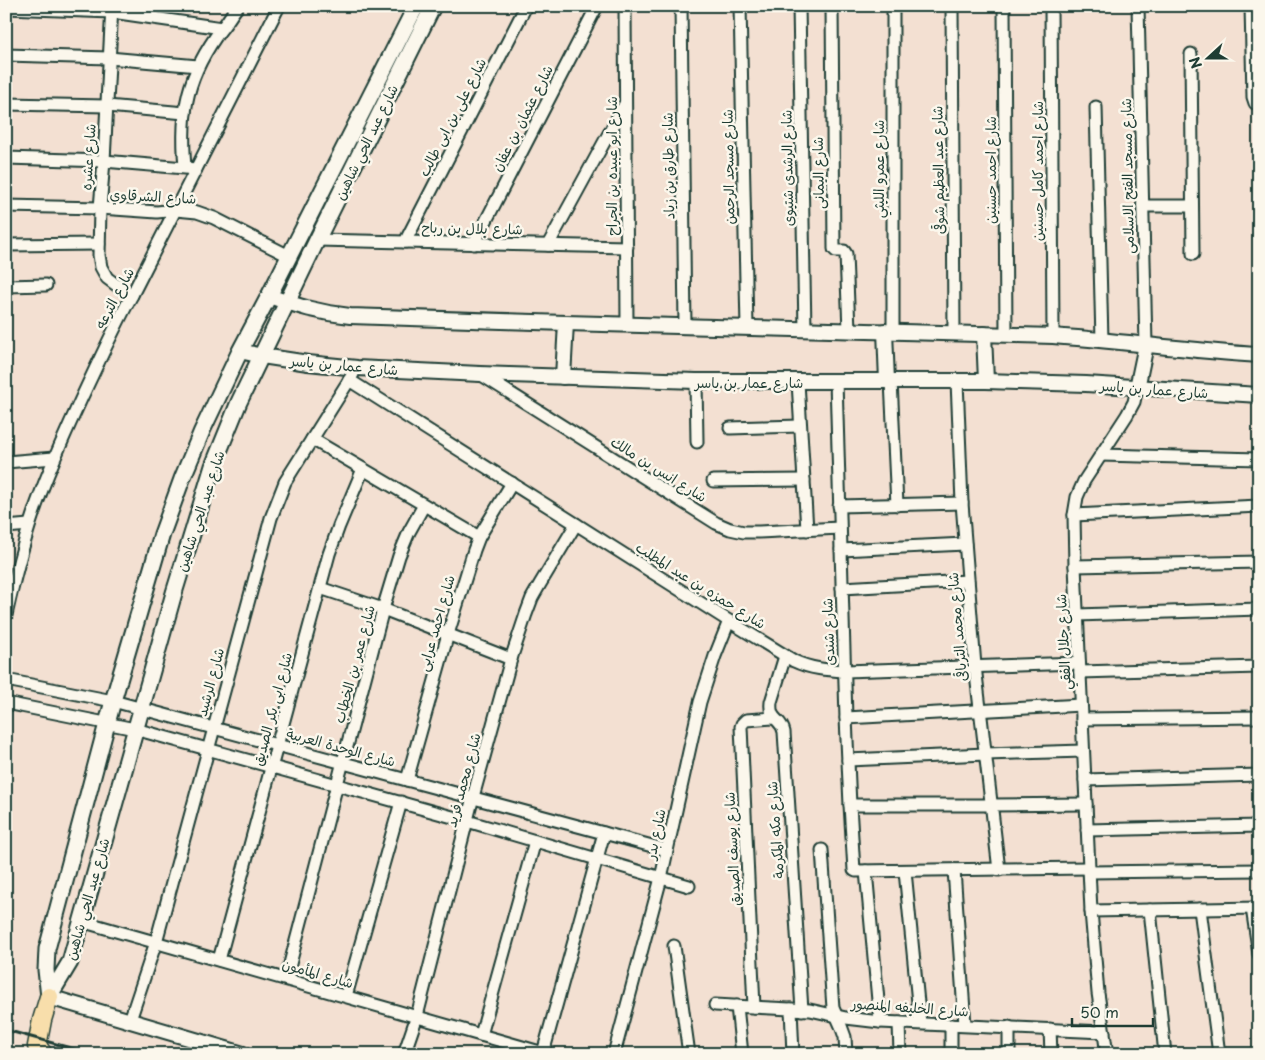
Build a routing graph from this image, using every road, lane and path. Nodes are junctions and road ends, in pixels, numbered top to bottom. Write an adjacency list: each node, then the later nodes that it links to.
1 (238, 6): 20 (street)
2 (279, 6): 33 (street, شارع الترعه)
3 (416, 6): 47 (main road, شارع عبد الحي شاهين)
4 (433, 6): 39 (main road, شارع عبد الحي شاهين)
5 (526, 6): 40 (street, شارع على بن ابى طالب)
6 (597, 6): 42 (street, شارع عثمان بن عفان)
7 (625, 6): 25 (street, شارع ابو عبيده بن الجراح)
8 (681, 6): 55 (street, شارع طارق بن زياد)
9 (740, 6): 56 (street, شارع مسجد الرحمن)
10 (799, 6): 57 (street, شارع الرشدى شتيوى)
11 (832, 6): 58 (street, شارع اليمانى)
12 (893, 6): 59 (street, شارع عمرو الليثي)
13 (952, 6): 60 (street, شارع عبد العظيم شوقى)
14 (1004, 6): 62 (street, شارع احمد حسنين)
15 (1051, 6): 63 (street, شارع احمد كامل حسنين)
16 (1138, 6): 35 (street, شارع مسجد الفتح الاسلامى)
17 (1251, 6): 28 (street)
18 (6, 8): 19 (street)
19 (112, 9): 20 (street); 23 (street, شارع عشره)
20 (222, 28): 24 (street)
21 (1191, 54): 36 (street)
22 (6, 55): 23 (street)
23 (109, 58): 24 (street); 27 (street, شارع عشره)
24 (198, 66): 30 (street)
25 (626, 102): 44 (street); 45 (street, شارع ابو عبيده بن الجراح)
26 (6, 104): 27 (street)
27 (107, 106): 30 (street); 32 (street, شارع عشره)
28 (1259, 106)
29 (1096, 107): 64 (street)
30 (185, 113): 33 (street)
31 (6, 158): 32 (street)
32 (104, 161): 33 (street); 37 (street, شارع عشره)
33 (191, 168): 38 (street, شارع الترعه)
34 (6, 206): 37 (street, شارع الشرقاوي)
35 (1142, 206): 36 (street); 65 (street, شارع مسجد الفتح الاسلامى)
36 (1192, 206): 46 (street)
37 (100, 208): 38 (street, شارع الشرقاوي); 41 (street, شارع عشره)
38 (176, 210): 47 (street, شارع الشرقاوي); 50 (street, شارع الترعه)
39 (317, 240): 40 (street, شارع بلال بن رباح); 52 (main road, شارع عبد الحي شاهين)
40 (405, 242): 42 (street, شارع بلال بن رباح)
41 (99, 244): 43 (street); 50 (street, شارع عشره)
42 (474, 244): 44 (street, شارع بلال بن رباح)
43 (6, 245)
44 (548, 245): 45 (street, شارع بلال بن رباح)
45 (627, 247): 54 (street, شارع ابو عبيده بن الجراح)
46 (1193, 254)
47 (289, 256): 51 (main road, شارع عبد الحي شاهين)
48 (46, 285): 49 (street)
49 (6, 286)
50 (132, 295): 85 (street, شارع الترعه)
51 (269, 296): 52 (street); 66 (main road, شارع عبد الحي شاهين)
52 (287, 302): 53 (street); 68 (main road, شارع عبد الحي شاهين)
53 (566, 323): 54 (street); 71 (street)
54 (627, 325): 55 (street)
55 (685, 326): 56 (street)
56 (747, 328): 57 (street)
57 (805, 330): 58 (street)
58 (849, 330): 59 (street)
59 (889, 331): 60 (street); 73 (street)
60 (954, 333): 61 (street)
61 (984, 334): 62 (street); 75 (street)
62 (1006, 334): 63 (street)
63 (1053, 336): 64 (street)
64 (1102, 340): 65 (street)
65 (1146, 345): 67 (street); 78 (street)
66 (240, 351): 68 (street, شارع عمار بن ياسر); 125 (main road, شارع عبد الحي شاهين)
67 (1259, 355)
68 (262, 356): 69 (street, شارع عمار بن ياسر); 128 (main road, شارع عبد الحي شاهين)
69 (353, 374): 70 (street, شارع عمار بن ياسر); 82 (street, شارع الرشيد); 91 (street, شارع حمزه بن عبد المطلب)
70 (480, 374): 71 (street, شارع عمار بن ياسر); 102 (street, شارع انس بن مالك)
71 (563, 377): 76 (street, شارع عمار بن ياسر)
72 (836, 381): 73 (street, شارع عمار بن ياسر); 77 (street, شارع عمار بن ياسر); 95 (street, شارع شندى)
73 (889, 381): 74 (street, شارع عمار بن ياسر); 94 (street)
74 (956, 381): 75 (street, شارع عمار بن ياسر); 92 (street, شارع محمد الترياقى)
75 (986, 381): 78 (street, شارع عمار بن ياسر)
76 (696, 382): 77 (street, شارع عمار بن ياسر); 83 (street)
77 (798, 382): 80 (street)
78 (1137, 388): 79 (street, شارع عمار بن ياسر); 84 (street, شارع جلال الفقي)
79 (1259, 395)
80 (800, 426): 81 (street); 89 (street)
81 (730, 428)
82 (312, 439): 88 (street); 136 (street, شارع الرشيد)
83 (698, 442)
84 (1100, 455): 86 (street); 97 (street, شارع جلال الفقي)
85 (54, 458): 87 (street); 99 (street, شارع الترعه)
86 (1259, 459)
87 (6, 462)
88 (363, 469): 93 (street); 110 (street, شارع ابى بكر الصديق)
89 (804, 480): 90 (street); 102 (street)
90 (713, 481)
91 (512, 483): 98 (street, شارع حمزه بن عبد المطلب); 103 (street, شارع احمد عرابى)
92 (962, 504): 94 (street); 104 (street, شارع محمد الترياقى)
93 (424, 505): 103 (street); 112 (street, شارع عمر بن الخطاب)
94 (897, 505): 95 (street)
95 (839, 506): 101 (street, شارع شندى)
96 (1259, 506): 97 (street)
97 (1074, 516): 107 (street, شارع جلال الفقي)
98 (576, 524): 116 (street, شارع حمزه بن عبد المطلب); 119 (street, شارع محمد فريد)
99 (29, 525): 100 (street); 108 (street, شارع الترعه)
100 (6, 527)
101 (840, 528): 102 (street, شارع انس بن مالك); 105 (street, شارع شندى)
102 (807, 530)
103 (479, 537): 117 (street, شارع احمد عرابى)
104 (965, 544): 105 (street); 109 (street, شارع محمد الترياقى)
105 (841, 550): 111 (street, شارع شندى)
106 (1259, 562): 107 (street)
107 (1075, 566): 114 (street, شارع جلال الفقي)
108 (11, 574): 115 (street, شارع الترعه)
109 (968, 582): 111 (street); 120 (street, شارع محمد الترياقى)
110 (320, 588): 112 (street); 137 (street, شارع ابى بكر الصديق)
111 (842, 588): 123 (street, شارع شندى)
112 (384, 609): 117 (street); 142 (street, شارع عمر بن الخطاب)
113 (1259, 610): 114 (street)
114 (1077, 615): 121 (street, شارع جلال الفقي)
115 (6, 616)
116 (729, 622): 118 (street, شارع حمزه بن عبد المطلب); 158 (street, شارع بدر)
117 (448, 634): 119 (street); 145 (street, شارع احمد عرابى)
118 (785, 656): 123 (street, شارع حمزه بن عبد المطلب); 131 (street)
119 (511, 659): 148 (street, شارع محمد فريد)
120 (974, 666): 121 (street, شارع حمزه بن عبد المطلب); 123 (street, شارع حمزه بن عبد المطلب); 129 (street, شارع محمد الترياقى)
121 (1080, 667): 122 (street, شارع حمزه بن عبد المطلب); 127 (street, شارع جلال الفقي)
122 (1259, 667)
123 (845, 671): 132 (street, شارع شندى)
124 (6, 680): 125 (street, شارع الوحدة العربية)
125 (113, 701): 128 (street, شارع الوحدة العربية); 134 (main road, شارع عبد الحي شاهين)
126 (6, 703): 134 (street)
127 (1081, 705): 129 (street); 133 (street, شارع جلال الفقي)
128 (141, 708): 135 (main road, شارع عبد الحي شاهين); 136 (street, شارع الوحدة العربية)
129 (980, 710): 132 (street); 140 (street, شارع محمد الترياقى)
130 (1259, 717): 133 (street)
131 (773, 718): 183 (street, شارع يوسف الصديق); 184 (street, شارع مكه المكرمة)
132 (846, 718): 141 (street, شارع شندى)
133 (1082, 719): 139 (street, شارع جلال الفقي)
134 (107, 722): 135 (street); 180 (main road, شارع عبد الحي شاهين)
135 (135, 728): 138 (street); 173 (main road, شارع عبد الحي شاهين)
136 (214, 728): 137 (street, شارع الوحدة العربية); 138 (street, شارع الرشيد)
137 (278, 745): 142 (street, شارع الوحدة العربية); 143 (street, شارع ابى بكر الصديق)
138 (208, 748): 143 (street); 174 (street, شارع الرشيد)
139 (1083, 751): 140 (street); 146 (street, شارع جلال الفقي)
140 (986, 754): 141 (street); 152 (street, شارع محمد الترياقى)
141 (848, 760): 151 (street, شارع شندى)
142 (343, 762): 145 (street, شارع الوحدة العربية); 147 (street, شارع عمر بن الخطاب)
143 (273, 766): 147 (street); 177 (street, شارع ابى بكر الصديق)
144 (1259, 775): 146 (street)
145 (407, 780): 148 (street, شارع الوحدة العربية)
146 (1085, 780): 150 (street, شارع جلال الفقي)
147 (337, 784): 149 (street); 178 (street, شارع عمر بن الخطاب)
148 (473, 798): 153 (street, شارع محمد فريد); 156 (street, شارع الوحدة العربية)
149 (401, 802): 153 (street); 179 (street)
150 (1086, 804): 152 (street); 155 (street, شارع جلال الفقي)
151 (850, 805): 152 (street); 165 (street, شارع شندى)
152 (992, 805): 162 (street, شارع محمد الترياقى)
153 (467, 821): 157 (street); 186 (street, شارع محمد فريد)
154 (1259, 826): 155 (street)
155 (1087, 830): 163 (street, شارع جلال الفقي)
156 (604, 833): 158 (street, شارع الوحدة العربية); 160 (street)
157 (535, 841): 160 (street); 196 (street)
158 (667, 850): 167 (street, شارع بدر)
159 (822, 850): 185 (street)
160 (598, 860): 167 (street); 197 (street)
161 (954, 870): 162 (street); 166 (street); 192 (street)
162 (999, 870): 163 (street)
163 (1089, 870): 164 (street); 172 (street, شارع جلال الفقي)
164 (1259, 870)
165 (866, 871): 166 (street); 188 (street)
166 (904, 871): 190 (street)
167 (661, 878): 168 (street); 201 (street, شارع بدر)
168 (689, 886)
169 (1256, 908): 170 (street); 176 (street)
170 (1200, 909): 171 (street); 212 (street)
171 (1150, 910): 172 (street); 211 (street)
172 (1091, 911): 195 (street, شارع جلال الفقي)
173 (81, 921): 174 (street, شارع المأمون); 180 (main road, شارع عبد الحي شاهين)
174 (156, 942): 177 (street, شارع المأمون); 187 (street, شارع الرشيد)
175 (674, 946): 202 (street)
176 (1259, 954)
177 (219, 960): 178 (street, شارع المأمون)
178 (286, 979): 179 (street, شارع المأمون)
179 (346, 996): 186 (street, شارع المأمون)
180 (49, 997): 187 (street); 198 (main road)
181 (716, 1005): 182 (street, شارع الخليفه المنصور)
182 (737, 1006): 183 (street, شارع الخليفه المنصور); 203 (street)
183 (754, 1007): 184 (street, شارع الخليفه المنصور)
184 (796, 1009): 185 (street, شارع الخليفه المنصور); 204 (street, شارع مكه المكرمة)
185 (836, 1015): 188 (street, شارع الخليفه المنصور); 205 (street)
186 (417, 1016): 196 (street, شارع المأمون); 200 (street, شارع محمد فريد)
187 (130, 1020): 199 (street)
188 (880, 1022): 189 (street, شارع الخليفه المنصور)
189 (899, 1023): 190 (street, شارع الخليفه المنصور); 206 (street)
190 (920, 1023): 191 (street, شارع الخليفه المنصور)
191 (951, 1025): 192 (street, شارع الخليفه المنصور); 207 (street)
192 (965, 1025): 193 (street, شارع الخليفه المنصور)
193 (1009, 1027): 194 (street, شارع الخليفه المنصور); 208 (street)
194 (1050, 1029): 195 (street, شارع الخليفه المنصور); 209 (street)
195 (1104, 1032): 210 (street, شارع جلال الفقي)
196 (481, 1035): 197 (street, شارع المأمون)
197 (545, 1053)
198 (42, 1054)
199 (243, 1054)
200 (404, 1054)
201 (614, 1054)
202 (689, 1054)
203 (742, 1054)
204 (793, 1054)
205 (846, 1054)
206 (900, 1054)
207 (951, 1054)
208 (1009, 1054)
209 (1051, 1054)
210 (1107, 1054)
211 (1165, 1054)
212 (1218, 1054)

